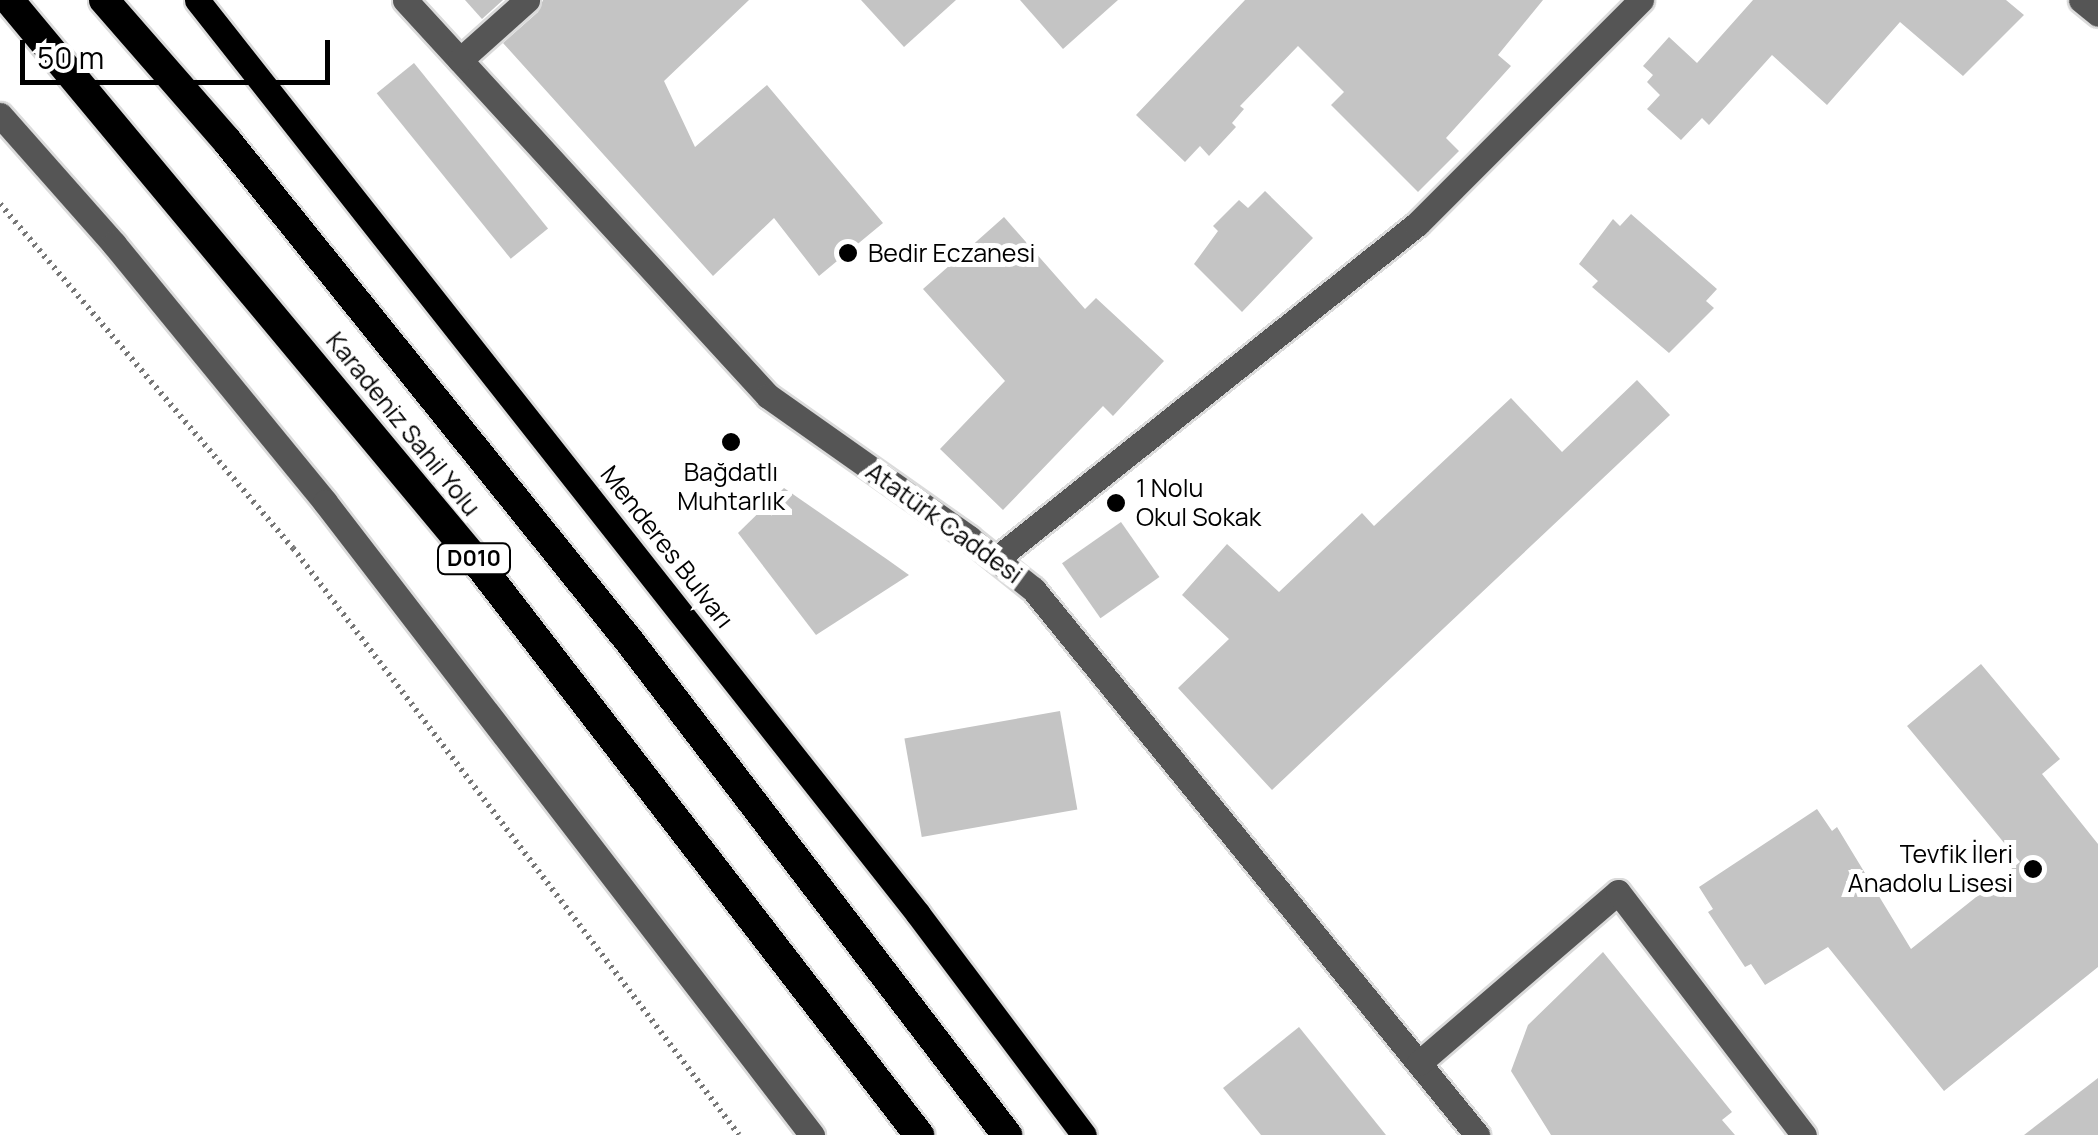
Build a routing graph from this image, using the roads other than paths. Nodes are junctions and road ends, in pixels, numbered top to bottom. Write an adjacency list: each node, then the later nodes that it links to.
1 (8, 0): 14 (highway, Karadeniz Sahil Yolu / D010)
2 (104, 0): 15 (highway, Karadeniz Sahil Yolu)
3 (197, 0): 16 (main road, Menderes Bulvarı)
4 (405, 0): 9 (street, Atatürk Caddesi)
5 (527, 0): 9 (street)
6 (1642, 0): 11 (street)
7 (2081, 0): 8 (street)
8 (2098, 14)
9 (460, 60): 11 (street, Atatürk Caddesi)
10 (0, 116): 13 (street)
11 (996, 560): 12 (street, Atatürk Caddesi)
12 (1419, 1063): 17 (street, Atatürk Caddesi); 18 (street)
13 (812, 1135)
14 (919, 1135)
15 (1007, 1135)
16 (1084, 1135)
17 (1477, 1135)
18 (1804, 1135)

